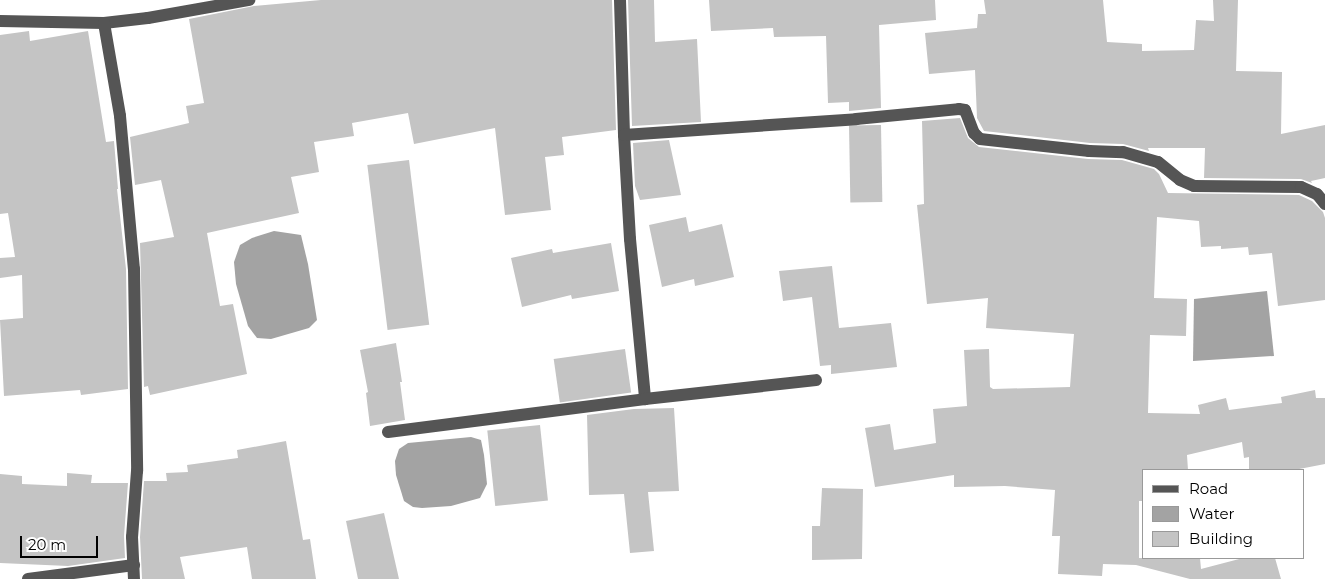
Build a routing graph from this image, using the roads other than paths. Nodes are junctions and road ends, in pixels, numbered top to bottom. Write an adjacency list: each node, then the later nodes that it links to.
1 (249, 0): 4 (street)
2 (620, 0): 5 (street)
3 (0, 21): 4 (street)
4 (104, 23): 10 (street)
5 (624, 135): 6 (street); 8 (street)
6 (1325, 204)
7 (816, 380): 8 (street)
8 (645, 399): 9 (street)
9 (388, 432)
10 (134, 565): 11 (street); 12 (street)
11 (28, 579)
12 (134, 579)

